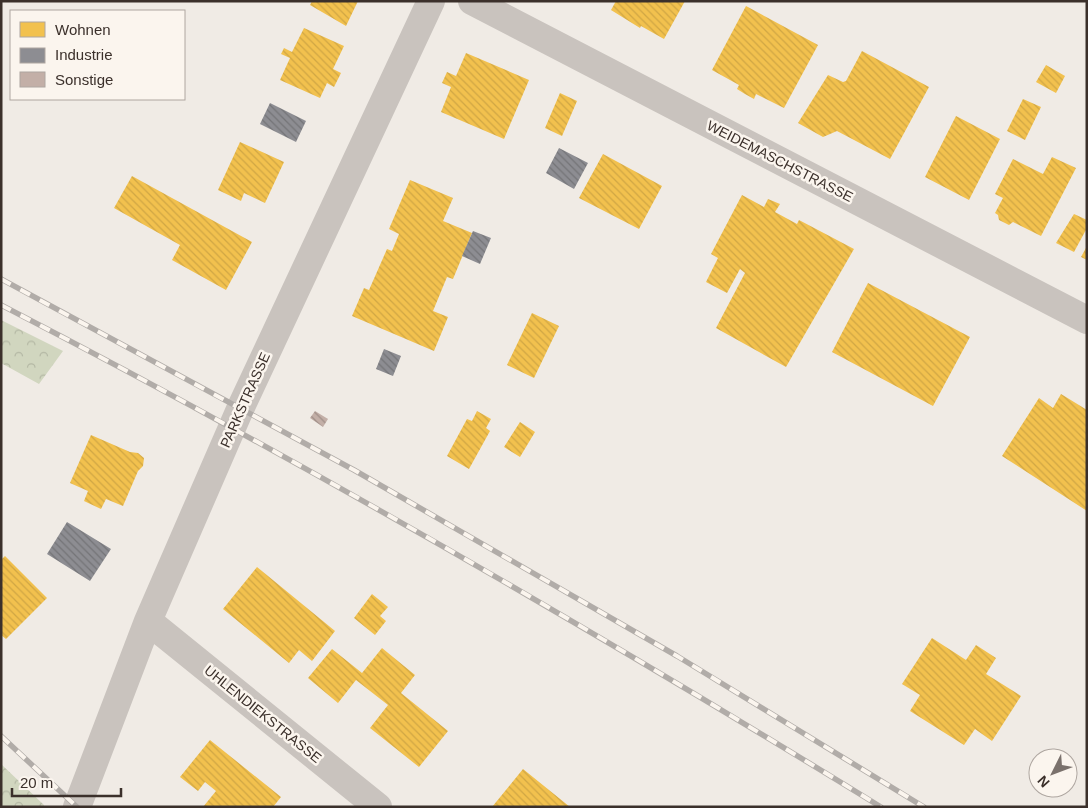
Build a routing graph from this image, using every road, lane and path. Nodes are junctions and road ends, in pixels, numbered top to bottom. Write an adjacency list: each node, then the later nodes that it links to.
1 (431, 1): 4 (street, PARKSTRASSE)
2 (472, 1): 3 (street, WEIDEMASCHSTRASSE)
3 (1087, 320)
4 (148, 621): 5 (street, PARKSTRASSE); 6 (street, UHLENDIEKSTRASSE)
5 (76, 807)
6 (378, 807)

